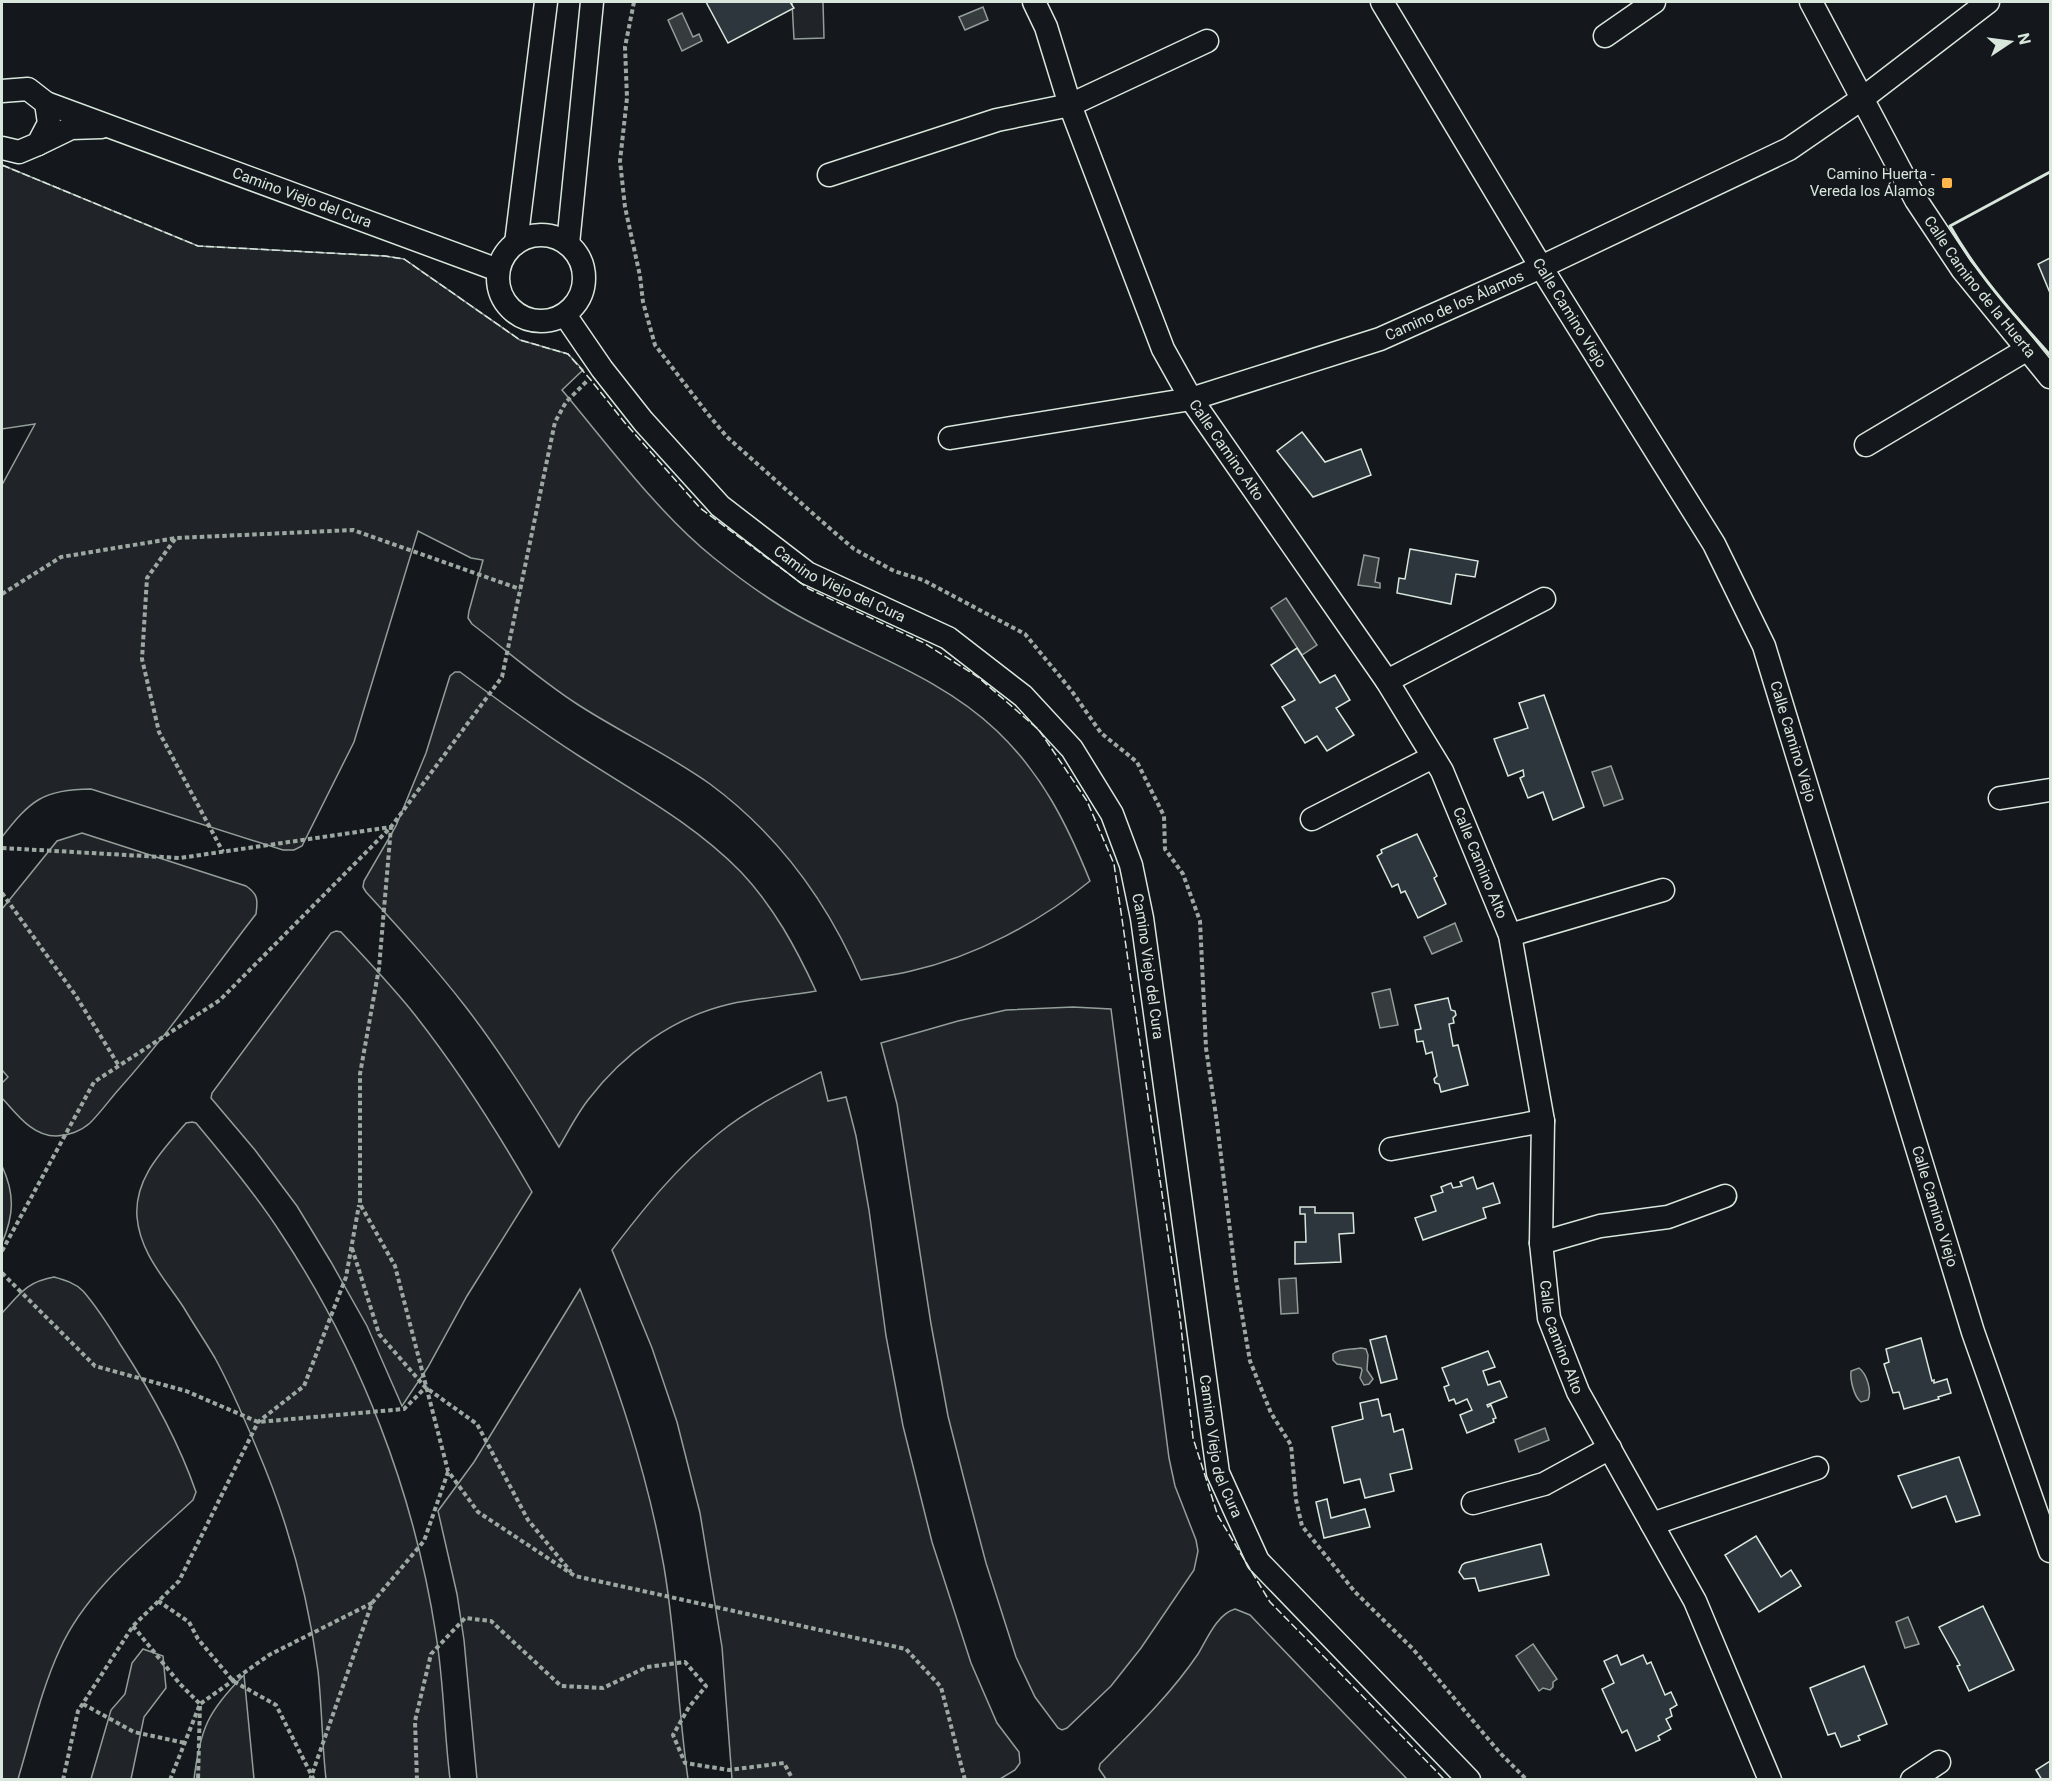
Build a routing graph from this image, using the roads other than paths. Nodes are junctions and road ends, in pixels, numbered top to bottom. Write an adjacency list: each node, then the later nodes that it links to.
1 (529, 2): 11 (street)
2 (546, 2): 11 (street)
3 (1034, 2): 15 (street, Calle Camino Alto)
4 (1382, 2): 22 (street, Calle Camino Viejo)
5 (1654, 2): 9 (street)
6 (1811, 2): 13 (street, Calle Camino de la Huerta)
7 (1988, 2): 13 (street, Camino de los Álamos)
8 (589, 9): 21 (street)
9 (1605, 36)
10 (1207, 41): 15 (street)
11 (541, 48): 20 (street)
12 (2, 91): 14 (street, Camino Viejo del Cura)
13 (1863, 98): 22 (street, Camino de los Álamos); 25 (street, Calle Camino de la Huerta)
14 (46, 103): 16 (street, Camino Viejo del Cura); 17 (street)
15 (1070, 105): 19 (street); 27 (street, Calle Camino Alto)
16 (106, 126): 17 (street, Camino Viejo del Cura); 23 (street, Camino Viejo del Cura)
17 (38, 144): 18 (street, Camino Viejo del Cura)
18 (2, 148)
19 (829, 175)
20 (516, 243): 21 (street); 23 (street)
21 (568, 244): 24 (street)
22 (1541, 267): 27 (street, Camino de los Álamos); 46 (street, Calle Camino Viejo)
23 (498, 270): 24 (street)
24 (565, 315): 48 (street, Camino Viejo del Cura)
25 (2026, 350): 26 (street, Calle Camino de la Huerta); 29 (street)
26 (2050, 378)
27 (1191, 399): 28 (street, Camino de los Álamos); 31 (street, Calle Camino Alto)
28 (950, 438)
29 (1866, 445)
30 (1544, 599): 31 (street)
31 (1388, 681): 32 (street, Calle Camino Alto)
32 (1433, 758): 35 (street); 37 (street, Calle Camino Alto)
33 (2050, 790): 34 (street)
34 (2000, 798)
35 (1312, 819)
36 (1663, 890): 37 (street)
37 (1510, 935): 38 (street, Calle Camino Alto)
38 (1543, 1121): 39 (street); 41 (street, Calle Camino Alto)
39 (1391, 1149)
40 (1725, 1196): 41 (street)
41 (1541, 1243): 42 (street, Calle Camino Alto)
42 (1610, 1448): 44 (street); 45 (street, Calle Camino Alto)
43 (1817, 1468): 45 (street)
44 (1473, 1503)
45 (1653, 1524): 49 (street, Calle Camino Alto)
46 (2050, 1551)
47 (1939, 1762): 50 (street)
48 (1469, 1779)
49 (1770, 1779)
50 (1912, 1779)

